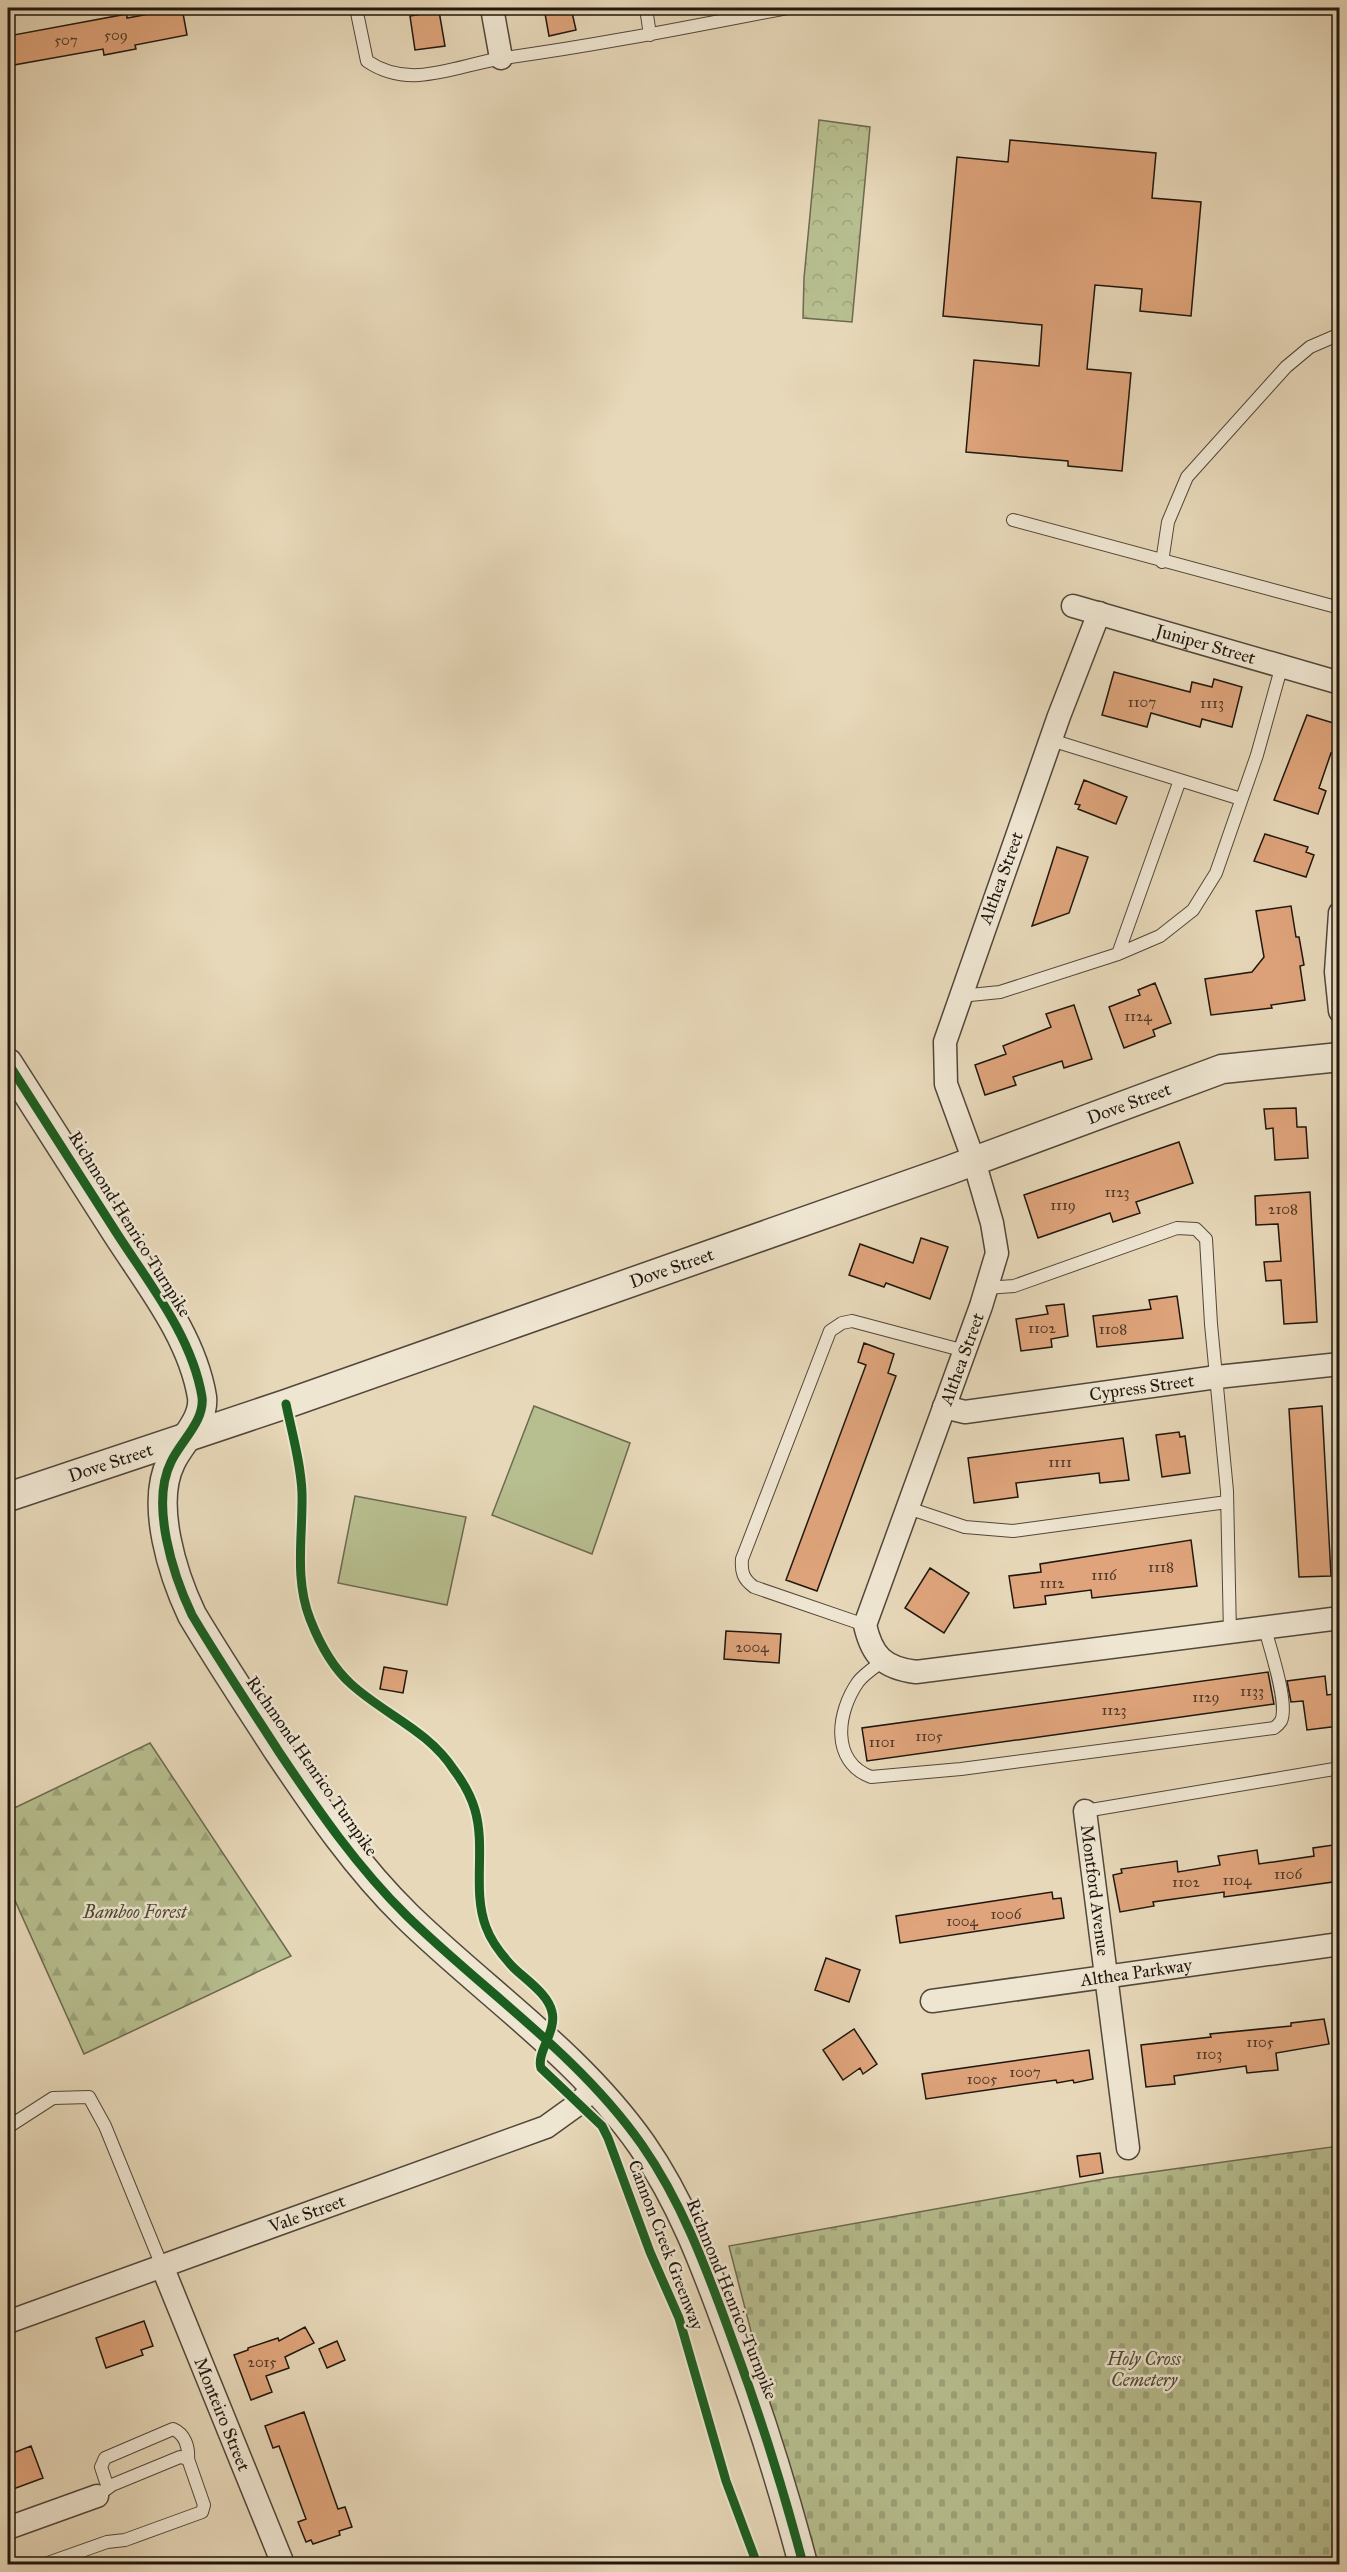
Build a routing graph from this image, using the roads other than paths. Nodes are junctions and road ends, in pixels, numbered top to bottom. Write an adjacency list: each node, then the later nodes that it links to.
1 (356, 8): 6 (lane)
2 (492, 8): 6 (street)
3 (646, 8): 5 (lane)
4 (787, 8): 5 (lane)
5 (650, 34): 6 (lane)
6 (501, 58)
7 (1340, 334): 9 (lane)
8 (1013, 520): 9 (lane)
9 (1162, 562): 11 (lane)
10 (1072, 606): 12 (street, Juniper Street)
11 (1340, 608)
12 (1099, 613): 13 (street, Juniper Street); 15 (street, Althea Street)
13 (1282, 665): 14 (street, Juniper Street); 17 (lane)
14 (1340, 683)
15 (1051, 740): 16 (lane); 20 (street, Althea Street)
16 (1180, 780): 17 (lane); 19 (lane)
17 (1241, 799): 19 (lane)
18 (1340, 913): 21 (street)
19 (1118, 954): 20 (lane)
20 (960, 996): 24 (street, Althea Street)
21 (1340, 1011)
22 (1340, 1057): 24 (street, Dove Street)
23 (8, 1063): 30 (street, Richmond Henrico Turnpike)
24 (974, 1161): 25 (street, Althea Street); 30 (street, Dove Street)
25 (986, 1288): 26 (street, Althea Street); 28 (lane)
26 (965, 1351): 29 (street, Althea Street); 35 (lane)
27 (1340, 1364): 28 (street, Cypress Street)
28 (1217, 1377): 29 (street, Cypress Street); 32 (lane)
29 (944, 1407): 33 (street, Althea Street)
30 (184, 1440): 31 (street, Dove Street); 44 (street, Richmond Henrico Turnpike)
31 (8, 1497)
32 (1227, 1502): 33 (lane); 37 (lane)
33 (908, 1508): 35 (street, Althea Street)
34 (1340, 1618): 36 (street)
35 (865, 1625): 38 (street)
36 (1265, 1629): 37 (street); 38 (lane)
37 (1230, 1634): 38 (street)
38 (883, 1661)
39 (1340, 1768): 40 (lane)
40 (1085, 1811): 42 (street, Montford Avenue)
41 (1340, 1944): 42 (street, Althea Parkway)
42 (1105, 1979): 43 (street, Althea Parkway); 46 (street, Montford Avenue)
43 (932, 2001)
44 (595, 2086): 47 (street, Vale Street); 54 (street, Richmond Henrico Turnpike)
45 (8, 2127): 47 (lane)
46 (1128, 2148)
47 (162, 2266): 48 (street, Vale Street); 53 (street, Monteiro Street)
48 (8, 2322)
49 (188, 2459): 50 (lane); 50 (lane); 52 (lane)
50 (103, 2492): 51 (street)
51 (8, 2528)
52 (45, 2565)
53 (283, 2565)
54 (802, 2565)

